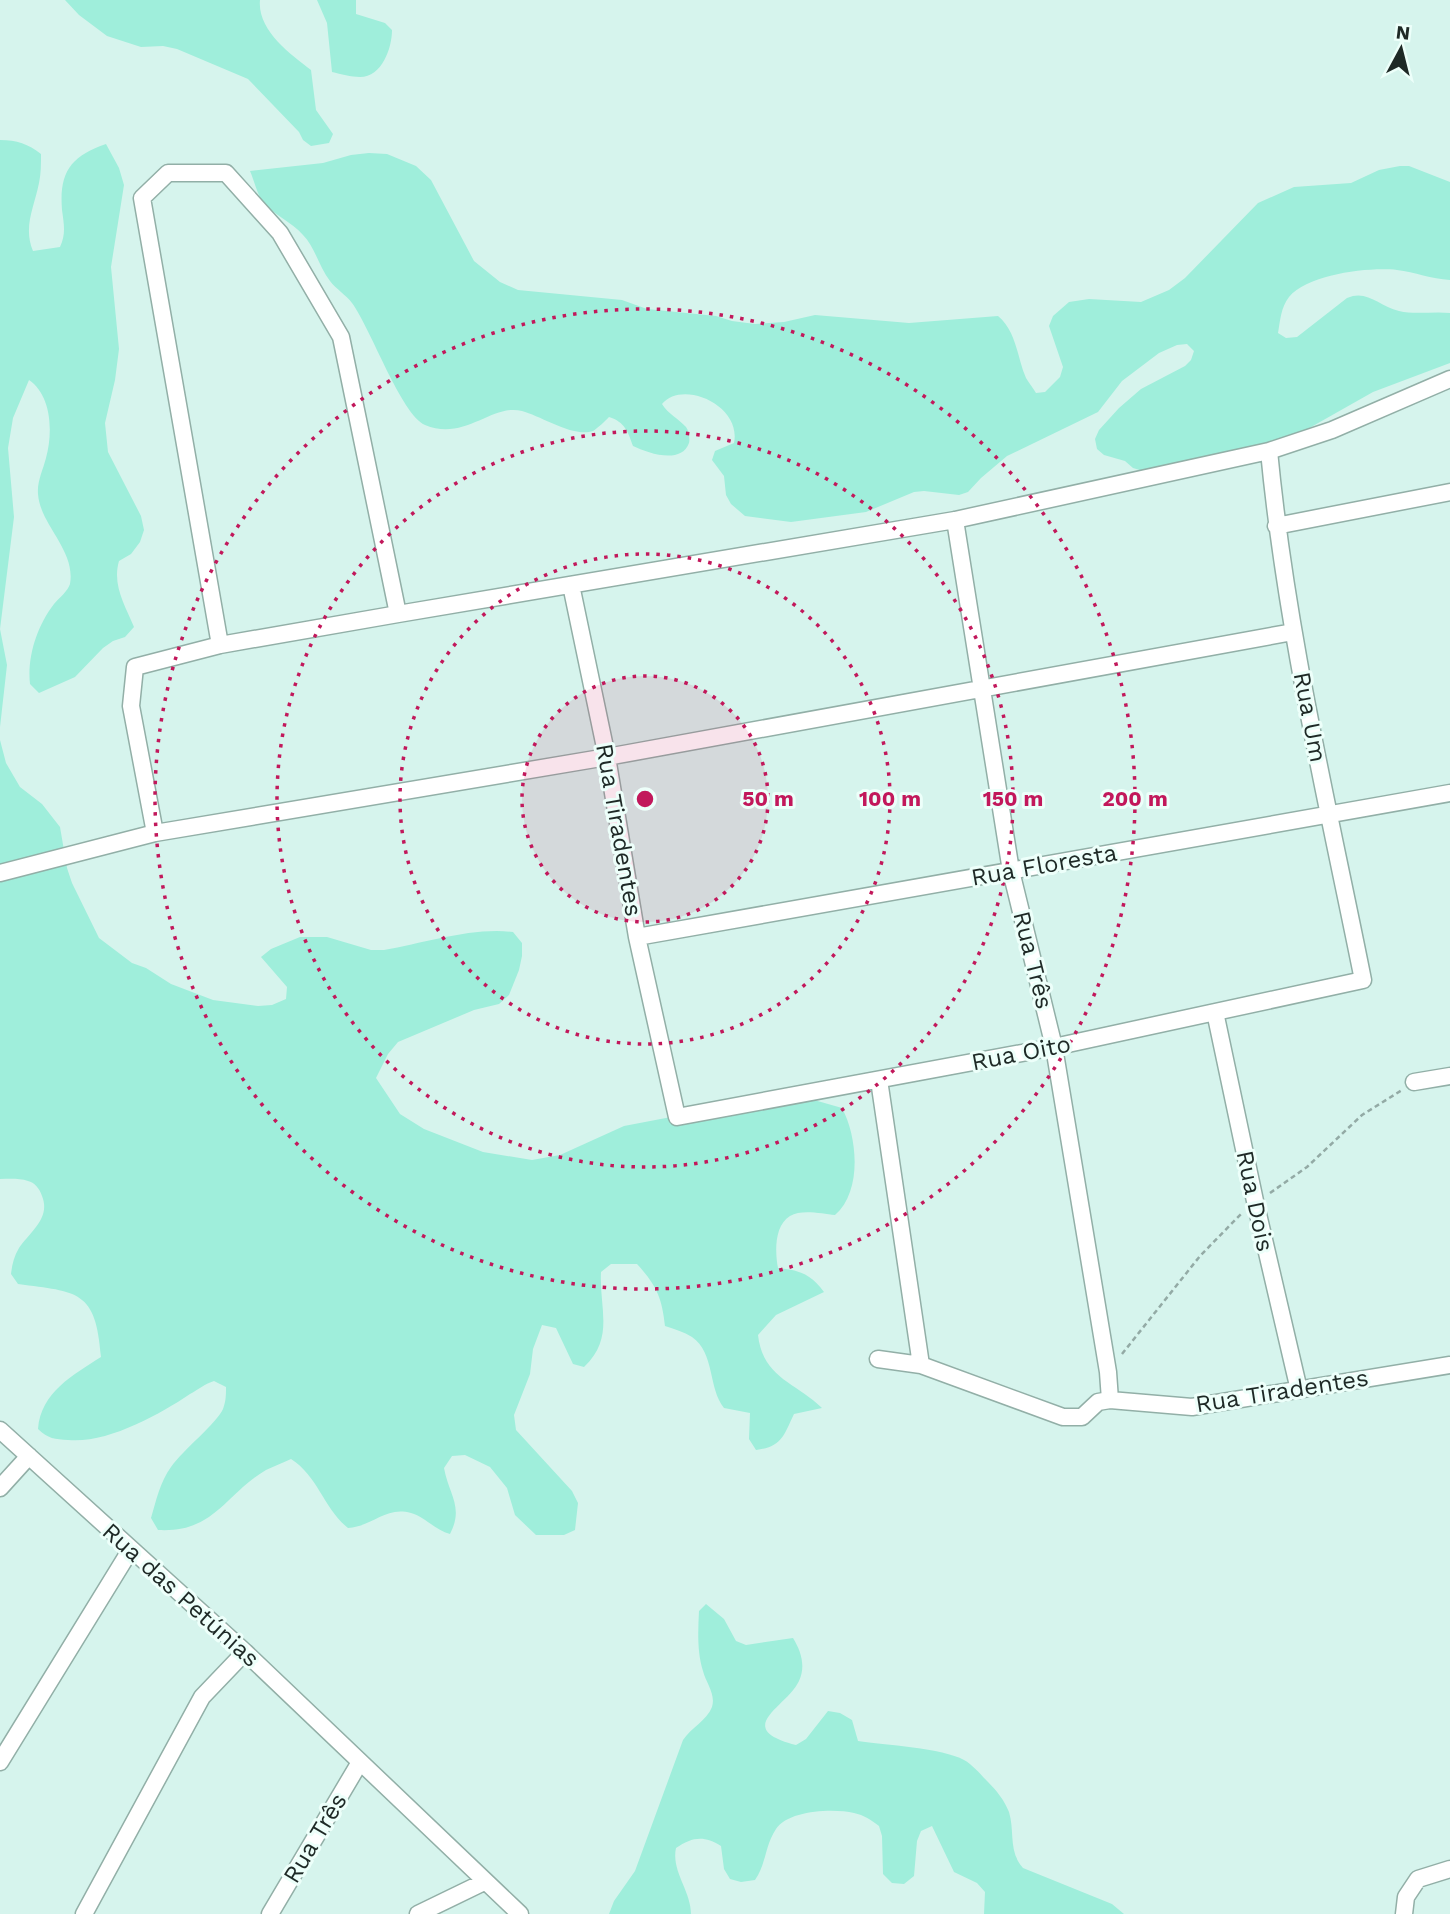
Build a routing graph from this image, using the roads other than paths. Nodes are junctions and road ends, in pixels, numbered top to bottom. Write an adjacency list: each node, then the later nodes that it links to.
1 (1450, 379): 2 (street)
2 (1269, 451): 4 (street); 5 (street, Rua Um)
3 (1450, 492): 5 (street)
4 (955, 520): 6 (street); 10 (street, Rua Três)
5 (1276, 526): 8 (street, Rua Um)
6 (571, 585): 7 (street); 11 (street, Rua Tiradentes)
7 (398, 614): 9 (street); 9 (street)
8 (1293, 632): 10 (street); 13 (street, Rua Um)
9 (220, 645): 14 (street)
10 (981, 687): 11 (street); 15 (street, Rua Três)
11 (607, 757): 14 (street); 17 (street, Rua Tiradentes)
12 (1450, 793): 13 (street, Rua Floresta)
13 (1330, 814): 15 (street, Rua Floresta); 18 (street, Rua Um)
14 (155, 833): 16 (street)
15 (1011, 871): 17 (street, Rua Floresta); 20 (street, Rua Três)
16 (0, 873)
17 (638, 937): 24 (street, Rua Tiradentes)
18 (1363, 980): 19 (street, Rua Oito)
19 (1215, 1012): 20 (street, Rua Oito); 28 (street, Rua Dois)
20 (1054, 1047): 22 (street, Rua Oito); 29 (street, Rua Três)
21 (1450, 1076): 23 (street)
22 (878, 1080): 24 (street, Rua Oito); 26 (street)
23 (1414, 1082)
24 (677, 1117)
25 (878, 1359): 26 (street)
26 (921, 1365): 29 (street)
27 (1450, 1365): 28 (street, Rua Tiradentes)
28 (1299, 1390): 29 (street, Rua Tiradentes)
29 (1110, 1400)
30 (0, 1430): 31 (street, Rua das Petúnias)
31 (29, 1456): 32 (street); 33 (street, Rua das Petúnias)
32 (0, 1488)
33 (131, 1549): 34 (street, Rua das Petúnias); 35 (street)
34 (245, 1652): 36 (street, Rua das Petúnias); 39 (street)
35 (0, 1762)
36 (359, 1762): 38 (street, Rua das Petúnias); 40 (street, Rua Três)
37 (1450, 1869): 43 (street)
38 (484, 1882): 41 (street); 42 (street, Rua das Petúnias)
39 (84, 1914)
40 (270, 1914)
41 (418, 1914)
42 (520, 1914)
43 (1404, 1914)

